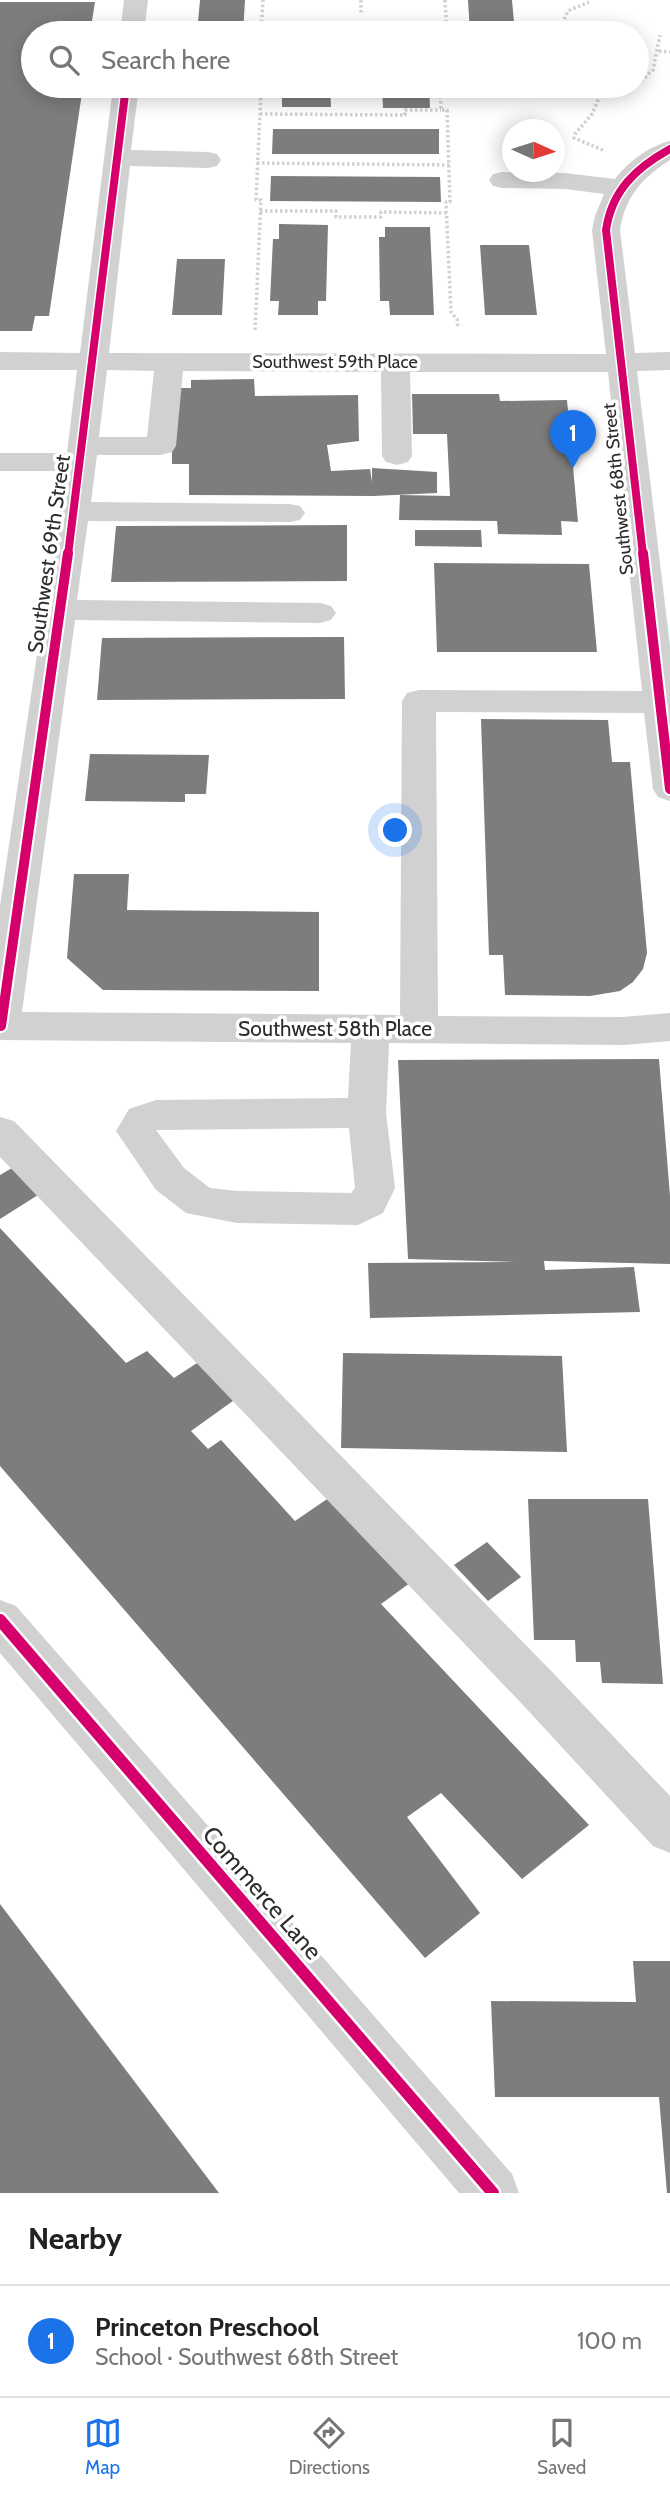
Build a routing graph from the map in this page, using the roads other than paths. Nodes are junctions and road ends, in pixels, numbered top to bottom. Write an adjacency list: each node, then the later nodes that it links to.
1 (136, 0): 2 (street)
2 (133, 21)
3 (125, 98): 5 (street, Southwest 69th Street)
4 (670, 149): 8 (street)
5 (118, 158): 6 (street); 10 (street, Southwest 69th Street)
6 (208, 160)
7 (565, 181): 8 (street)
8 (621, 188): 14 (street, Southwest 68th Street)
9 (0, 361): 10 (street, Southwest 59th Place)
10 (95, 361): 12 (street, Southwest 59th Place); 15 (street, Southwest 69th Street)
11 (670, 361): 14 (street, Southwest 59th Place)
12 (169, 362): 13 (street, Southwest 59th Place); 15 (street)
13 (395, 362): 14 (street, Southwest 59th Place); 16 (street)
14 (621, 362): 22 (street, Southwest 68th Street)
15 (82, 454): 17 (street); 18 (street, Southwest 69th Street)
16 (397, 456)
17 (0, 462)
18 (74, 511): 19 (street); 20 (street, Southwest 69th Street)
19 (289, 513)
20 (61, 610): 21 (street); 24 (street, Southwest 69th Street)
21 (320, 613)
22 (660, 702): 23 (street, Southwest 68th Street); 27 (street)
23 (670, 789)
24 (0, 1026): 26 (street, Southwest 58th Place)
25 (670, 1027): 27 (street, Southwest 58th Place)
26 (371, 1029): 27 (street, Southwest 58th Place); 28 (street)
27 (419, 1030)
28 (368, 1113): 28 (street)
29 (0, 1132): 31 (street)
30 (0, 1620): 32 (street, Commerce Lane)
31 (670, 1830)
32 (493, 2193)

